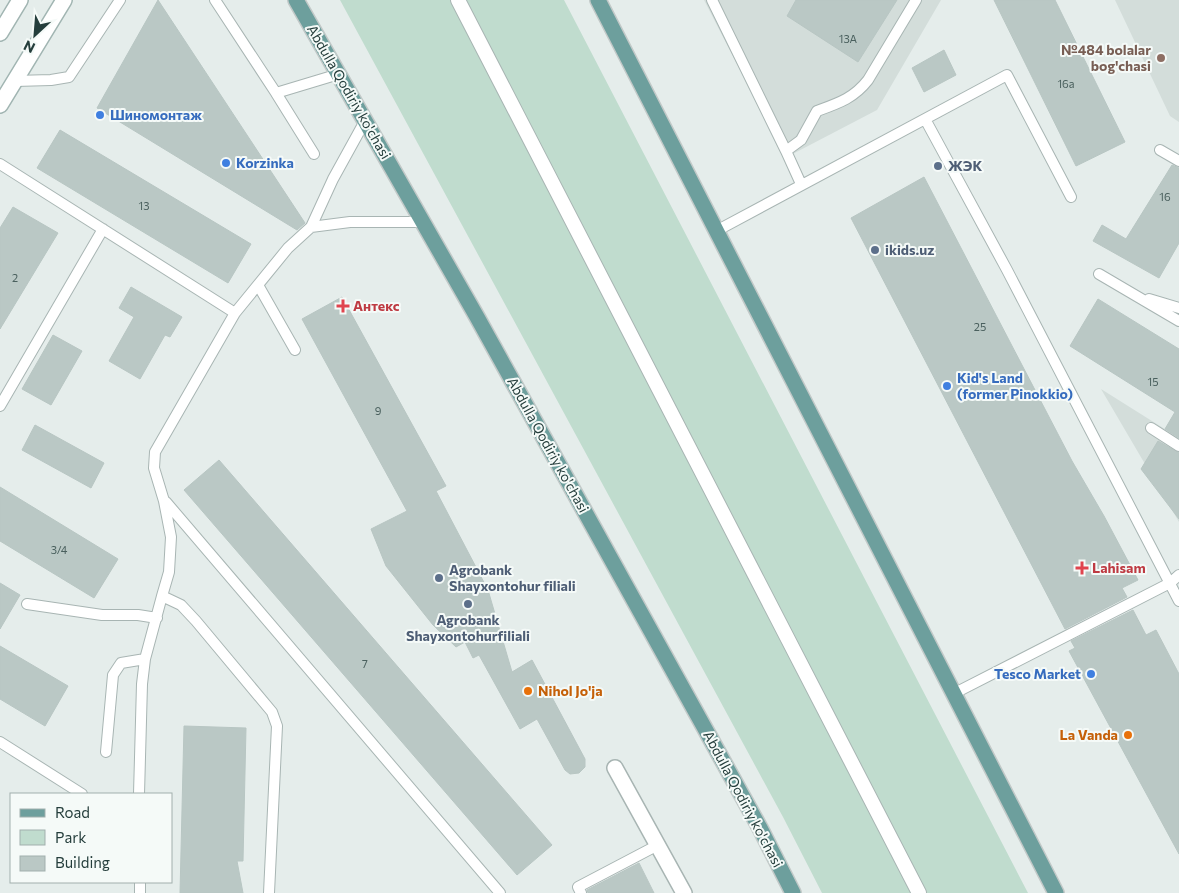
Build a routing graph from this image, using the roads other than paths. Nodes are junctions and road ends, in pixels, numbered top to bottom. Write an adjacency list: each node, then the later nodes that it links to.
1 (20, 0): 10 (main road)
2 (64, 0): 12 (main road)
3 (120, 0): 12 (lane)
4 (215, 0): 13 (lane)
5 (296, 0): 11 (main road, Abdulla Qodiriy ko'chasi)
6 (458, 0): 58 (street)
7 (598, 0): 27 (main road)
8 (712, 0): 17 (lane)
9 (916, 0): 17 (lane)
10 (0, 33)
11 (339, 74): 13 (lane); 16 (main road, Abdulla Qodiriy ko'chasi)
12 (15, 81): 14 (main road)
13 (276, 93): 19 (lane)
14 (0, 105)
15 (925, 119): 22 (lane); 23 (lane); 40 (lane)
16 (365, 121): 24 (main road, Abdulla Qodiriy ko'chasi); 25 (lane)
17 (786, 150): 22 (lane)
18 (1160, 150): 20 (lane)
19 (314, 154)
20 (1179, 161)
21 (0, 164): 26 (lane)
22 (801, 184): 27 (lane)
23 (1071, 197)
24 (423, 222): 25 (lane); 57 (main road, Abdulla Qodiriy ko'chasi)
25 (311, 227): 29 (lane)
26 (104, 230): 32 (lane); 35 (lane)
27 (718, 230): 46 (main road)
28 (1099, 274): 30 (lane)
29 (258, 284): 32 (lane); 34 (lane)
30 (1134, 295): 31 (lane); 33 (lane)
31 (1179, 308)
32 (235, 313): 38 (lane)
33 (1179, 322)
34 (295, 350)
35 (0, 406)
36 (1151, 428): 37 (lane)
37 (1179, 446)
38 (164, 501): 41 (lane); 54 (lane)
39 (1179, 575): 40 (lane)
40 (1170, 584): 42 (lane); 46 (lane)
41 (162, 596): 44 (lane); 53 (lane)
42 (1179, 601)
43 (28, 604): 44 (lane)
44 (157, 618): 45 (lane)
45 (145, 660): 48 (lane); 51 (lane)
46 (953, 694): 59 (main road)
47 (0, 742): 50 (lane)
48 (106, 752)
49 (615, 768): 52 (main road)
50 (80, 793)
51 (139, 793)
52 (658, 845): 55 (lane); 56 (main road)
53 (271, 891)
54 (500, 893)
55 (581, 893)
56 (684, 893)
57 (794, 893)
58 (918, 893)
59 (1056, 893)

